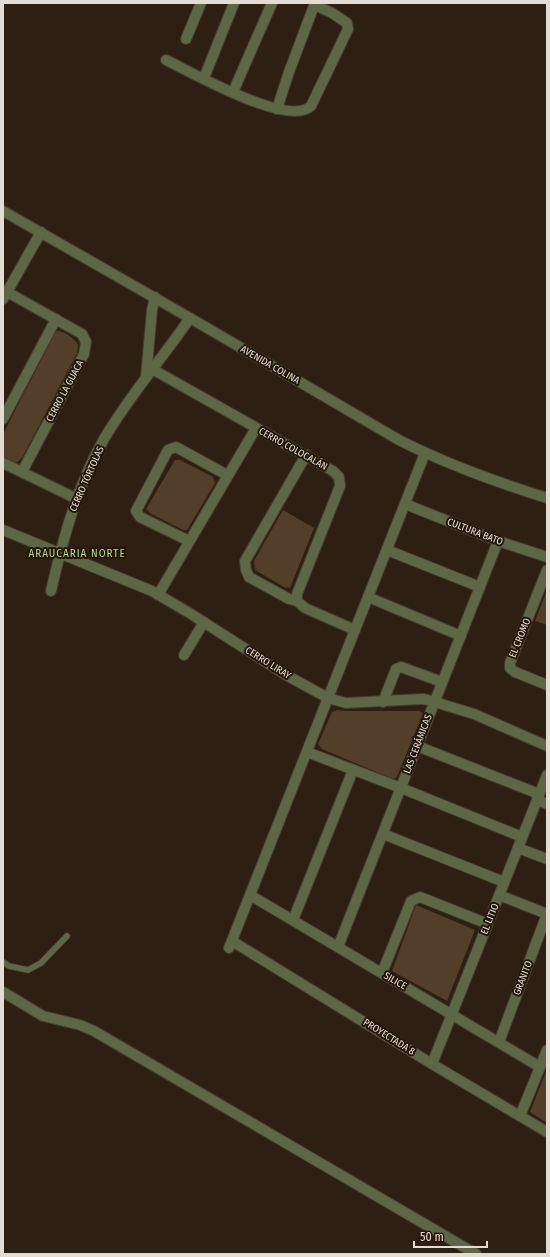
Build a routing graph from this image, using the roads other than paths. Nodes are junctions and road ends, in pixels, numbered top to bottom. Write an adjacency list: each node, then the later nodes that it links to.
1 (202, 3): 5 (street)
2 (234, 3): 7 (street)
3 (272, 3): 8 (street)
4 (315, 4): 9 (street); 9 (street)
5 (186, 39)
6 (166, 60): 7 (street)
7 (204, 78): 8 (street)
8 (233, 92): 9 (street)
9 (277, 109)
10 (3, 211): 11 (street, AVENIDA COLINA)
11 (41, 232): 12 (street); 13 (street, AVENIDA COLINA)
12 (5, 296): 15 (street, CERRO LA GUACA)
13 (154, 297): 14 (street, AVENIDA COLINA); 16 (street, CERRO TÓRTOLAS)
14 (190, 318): 16 (street, CERRO TÓRTOLAS); 19 (street, AVENIDA COLINA)
15 (56, 319): 17 (street); 22 (street, CERRO LA GUACA)
16 (149, 373): 18 (street, CERRO COLOCALÁN); 25 (street, CERRO TÓRTOLAS)
17 (3, 419)
18 (256, 428): 20 (street, CERRO COLOCALÁN); 23 (street)
19 (425, 453): 24 (street, AVENIDA COLINA); 26 (street)
20 (306, 456): 38 (street, CERRO COLOCALÁN); 38 (street)
21 (3, 463): 22 (street)
22 (22, 472): 25 (street)
23 (228, 475): 28 (street); 28 (street)
24 (547, 498)
25 (77, 499): 31 (street, CERRO TÓRTOLAS)
26 (404, 504): 29 (street, CULTURA BATO); 30 (street)
27 (3, 530): 31 (street, CERRO LIRAY)
28 (189, 541): 36 (street)
29 (498, 541): 32 (street, CULTURA BATO); 34 (street, LAS CERÁMICAS)
30 (387, 550): 34 (street); 37 (street)
31 (60, 553): 35 (street, CERRO TÓRTOLAS); 36 (street, CERRO LIRAY)
32 (547, 557)
33 (547, 570): 44 (street, EL CROMO)
34 (480, 587): 41 (street, LAS CERÁMICAS)
35 (51, 591)
36 (158, 595): 39 (street, CERRO LIRAY)
37 (368, 598): 40 (street); 41 (street)
38 (297, 601): 40 (street)
39 (204, 622): 42 (street); 45 (street, CERRO LIRAY)
40 (355, 630): 45 (street)
41 (461, 636): 43 (street, LAS CERÁMICAS)
42 (184, 655)
43 (442, 682): 46 (street); 47 (street, LAS CERÁMICAS)
44 (547, 685)
45 (328, 698): 46 (street, CERRO LIRAY); 50 (street)
46 (383, 702): 47 (street, CERRO LIRAY)
47 (434, 702): 48 (street, LAS CERÁMICAS); 49 (street, CERRO LIRAY)
48 (417, 746): 53 (street, LAS CERÁMICAS); 54 (street)
49 (547, 746)
50 (307, 752): 51 (street); 61 (street)
51 (353, 770): 53 (street); 64 (street)
52 (547, 775): 54 (street, EL LITIO)
53 (401, 788): 56 (street, LAS CERÁMICAS); 57 (street)
54 (538, 797): 55 (street); 57 (street, EL LITIO)
55 (547, 804)
56 (383, 834): 60 (street); 67 (street, LAS CERÁMICAS)
57 (522, 837): 58 (street, EL LITIO)
58 (518, 848): 59 (street); 60 (street, EL LITIO)
59 (547, 859)
60 (504, 882): 62 (street, EL LITIO)
61 (250, 895): 64 (street, SILICE); 74 (street, PROYECTADA 8)
62 (499, 895): 63 (street); 65 (street, EL LITIO)
63 (547, 914): 72 (street, GRANITO)
64 (293, 920): 67 (street, SILICE)
65 (488, 924): 69 (street); 71 (street, EL LITIO)
66 (66, 936): 68 (lane)
67 (338, 947): 69 (street, SILICE)
68 (3, 962)
69 (382, 973): 71 (street, SILICE)
70 (3, 992): 78 (street)
71 (452, 1014): 72 (street, SILICE); 74 (street, EL LITIO)
72 (499, 1042): 75 (street, SILICE)
73 (547, 1050): 75 (street)
74 (432, 1064): 76 (street, PROYECTADA 8)
75 (540, 1067): 76 (street)
76 (520, 1116): 77 (street, PROYECTADA 8)
77 (547, 1132)
78 (476, 1254)

